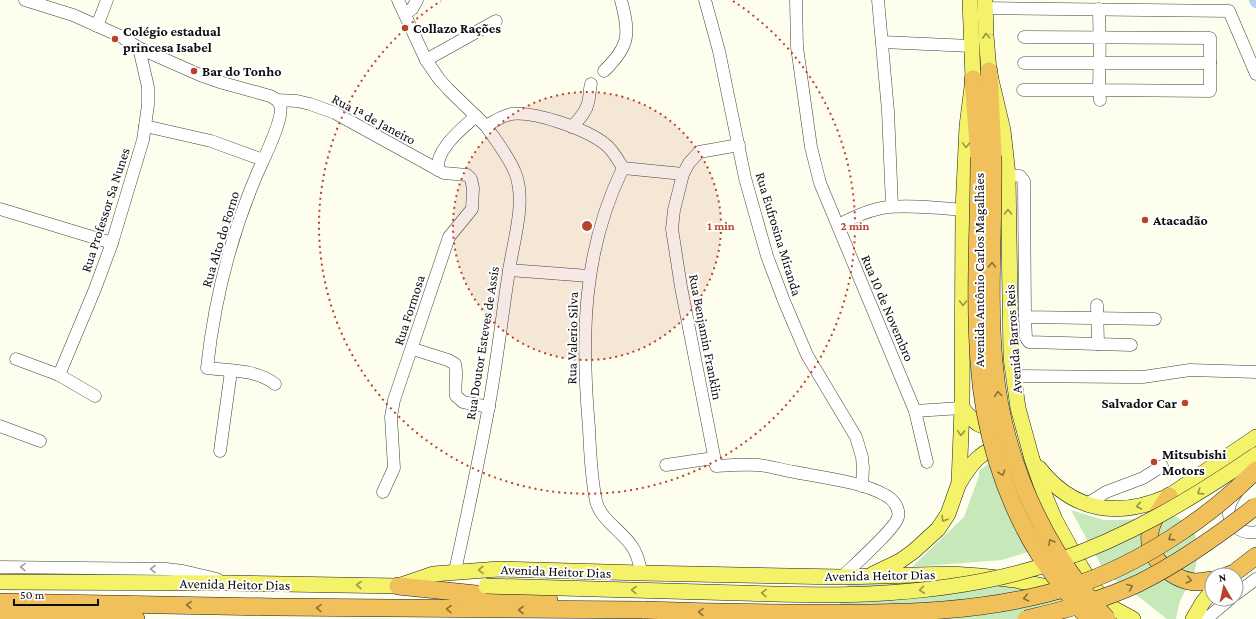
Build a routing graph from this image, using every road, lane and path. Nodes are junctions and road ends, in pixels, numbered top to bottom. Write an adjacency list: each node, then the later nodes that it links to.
1 (25, 0): 14 (street, Rua 1ª de Janeiro)
2 (106, 0): 14 (street)
3 (398, 0): 12 (street)
4 (417, 0): 12 (street)
5 (621, 0): 24 (street)
6 (705, 0): 36 (street, Rua Eufrosina Miranda)
7 (796, 0): 46 (street, Rua 10 de Novembro)
8 (878, 0): 17 (street)
9 (970, 0): 18 (main road)
10 (985, 4): 11 (street); 25 (main road, Avenida Barros Reis, one-way to 10)
11 (1099, 9): 16 (street); 26 (street)
12 (405, 14): 20 (street)
13 (496, 21): 20 (street)
14 (97, 26): 19 (street, Rua 1ª de Janeiro)
15 (1024, 37): 16 (street)
16 (1100, 37): 22 (street); 23 (street)
17 (882, 42): 18 (street); 43 (street)
18 (971, 46): 27 (main road)
19 (139, 48): 31 (street, Rua 1ª de Janeiro); 33 (street, Rua Professor Sa Nunes)
20 (426, 60): 32 (street)
21 (1024, 63): 22 (street)
22 (1100, 63): 23 (street); 30 (street)
23 (1210, 63): 30 (street)
24 (604, 71)
25 (989, 71): 37 (highway, Avenida Barros Reis); 42 (main road, Avenida Barros Reis)
26 (1256, 74)
27 (973, 79): 37 (highway); 45 (main road, one-way to 45)
28 (591, 84): 35 (street)
29 (1023, 90): 30 (street)
30 (1100, 95)
31 (277, 100): 38 (street, Rua Alto do Forno); 40 (street, Rua 1ª de Janeiro)
32 (476, 116): 34 (street); 40 (street)
33 (145, 126): 38 (street); 47 (street, Rua Professor Sa Nunes)
34 (486, 126): 35 (street); 48 (street, Rua Doutor Esteves de Assis)
35 (572, 126): 39 (street)
36 (739, 145): 41 (street, Rua Benjamin Franklin); 81 (street, Rua Eufrosina Miranda)
37 (986, 156): 105 (highway, Avenida Antônio Carlos Magalhães, one-way to 37, bridge); 111 (highway, Avenida Antônio Carlos Magalhães, one-way to 111, bridge)
38 (263, 160): 58 (street, Rua Alto do Forno)
39 (623, 168): 41 (street); 49 (street, Rua Valerio Silva)
40 (438, 170): 56 (street, Rua Formosa)
41 (683, 174): 73 (street, Rua Benjamin Franklin)
42 (1008, 176): 51 (street); 61 (main road, Avenida Barros Reis, one-way to 42)
43 (892, 206): 45 (street); 46 (street)
44 (0, 209): 47 (street)
45 (963, 210): 65 (main road, one-way to 65)
46 (838, 225): 67 (street, Rua 10 de Novembro)
47 (112, 243): 60 (street, Rua Professor Sa Nunes)
48 (509, 270): 49 (street); 64 (street, Rua Doutor Esteves de Assis)
49 (589, 276): 91 (street, Rua Valerio Silva)
50 (1097, 305): 52 (street)
51 (1025, 317): 52 (street); 54 (street)
52 (1098, 318): 53 (street); 54 (street)
53 (1155, 319)
54 (1098, 344): 55 (street)
55 (1131, 345)
56 (412, 349): 64 (street); 82 (street, Rua Formosa)
57 (16, 359): 60 (street)
58 (230, 371): 62 (street, Rua Alto do Forno); 71 (street)
59 (1256, 372): 61 (street)
60 (59, 375): 63 (street)
61 (1013, 376): 66 (main road, Avenida Barros Reis)
62 (275, 384)
63 (95, 396)
64 (489, 407): 90 (street, Rua Doutor Esteves de Assis)
65 (962, 408): 66 (main road); 67 (street); 80 (main road, one-way to 80)
66 (1018, 408): 74 (main road, Avenida Barros Reis)
67 (915, 411): 75 (street, Rua 10 de Novembro)
68 (0, 426): 70 (street)
69 (1256, 437): 83 (main road)
70 (40, 441)
71 (220, 451)
72 (1256, 455): 101 (main road, one-way to 101, bridge)
73 (714, 458): 76 (street); 81 (street)
74 (1032, 459): 80 (main road); 84 (main road); 105 (main road, Avenida Barros Reis)
75 (927, 462)
76 (666, 465)
77 (1256, 465): 86 (street)
78 (1162, 466): 84 (street)
79 (1256, 470): 101 (highway, one-way to 101, bridge)
80 (959, 483): 93 (main road, one-way to 93)
81 (862, 486): 94 (street)
82 (383, 492)
83 (1169, 496): 84 (main road, one-way to 84); 96 (highway, one-way to 96)
84 (1087, 504)
85 (1256, 506): 110 (highway, one-way to 85, bridge)
86 (1256, 532)
87 (1256, 556): 89 (highway)
88 (0, 567): 98 (street, one-way to 88)
89 (1241, 567)
90 (455, 571): 91 (main road, Avenida Heitor Dias, one-way to 90); 99 (main road, Avenida Heitor Dias)
91 (642, 573): 92 (main road, Avenida Heitor Dias)
92 (765, 575): 94 (main road, Avenida Heitor Dias); 108 (main road)
93 (866, 576): 94 (main road, Avenida Heitor Dias); 105 (main road, Avenida Heitor Dias); 109 (main road)
94 (842, 577)
95 (1256, 579): 100 (street)
96 (1204, 581)
97 (0, 582): 98 (main road, Avenida Heitor Dias)
98 (232, 583): 99 (main road, Avenida Heitor Dias, one-way to 98)
99 (398, 586): 101 (highway)
100 (1244, 588)
101 (487, 597): 103 (highway, one-way to 103)
102 (1204, 601): 113 (main road)
103 (0, 602)
104 (1220, 607): 114 (street)
105 (1109, 613): 112 (main road, Avenida Barros Reis)
106 (0, 617): 107 (highway)
107 (136, 619)
108 (794, 619)
109 (844, 619)
110 (1026, 619)
111 (1089, 619)
112 (1134, 619)
113 (1193, 619)
114 (1206, 619)

